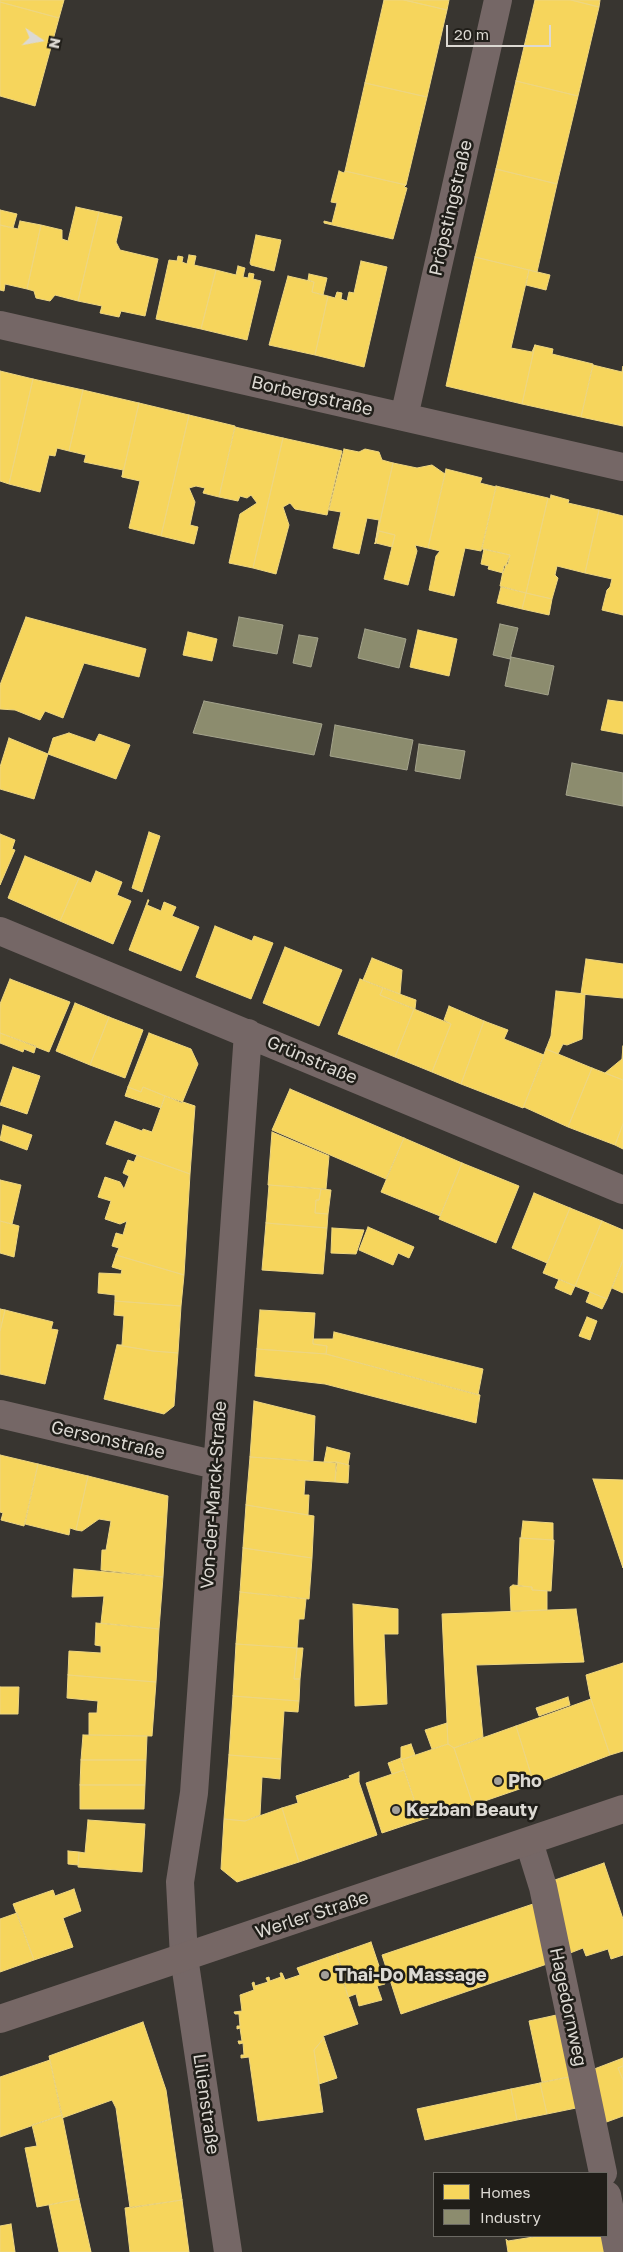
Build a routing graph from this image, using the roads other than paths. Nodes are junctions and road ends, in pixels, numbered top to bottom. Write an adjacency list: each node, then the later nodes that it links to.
1 (498, 0): 3 (street, Pröpstingstraße)
2 (0, 325): 3 (street, Borbergstraße)
3 (404, 417): 4 (street, Borbergstraße)
4 (623, 466)
5 (0, 931): 6 (street, Grünstraße)
6 (248, 1033): 7 (street, Grünstraße); 9 (street, Von-der-Marck-Straße)
7 (623, 1190)
8 (0, 1414): 9 (street, Gersonstraße)
9 (216, 1466): 12 (street, Von-der-Marck-Straße)
10 (623, 1809): 11 (main road, Werler Straße)
11 (529, 1842): 12 (main road, Werler Straße); 14 (street, Hagedornweg)
12 (184, 1957): 13 (main road, Werler Straße); 16 (street, Lilienstraße)
13 (0, 2019)
14 (602, 2172)
15 (608, 2200): 17 (street)
16 (228, 2252)
17 (618, 2252)

